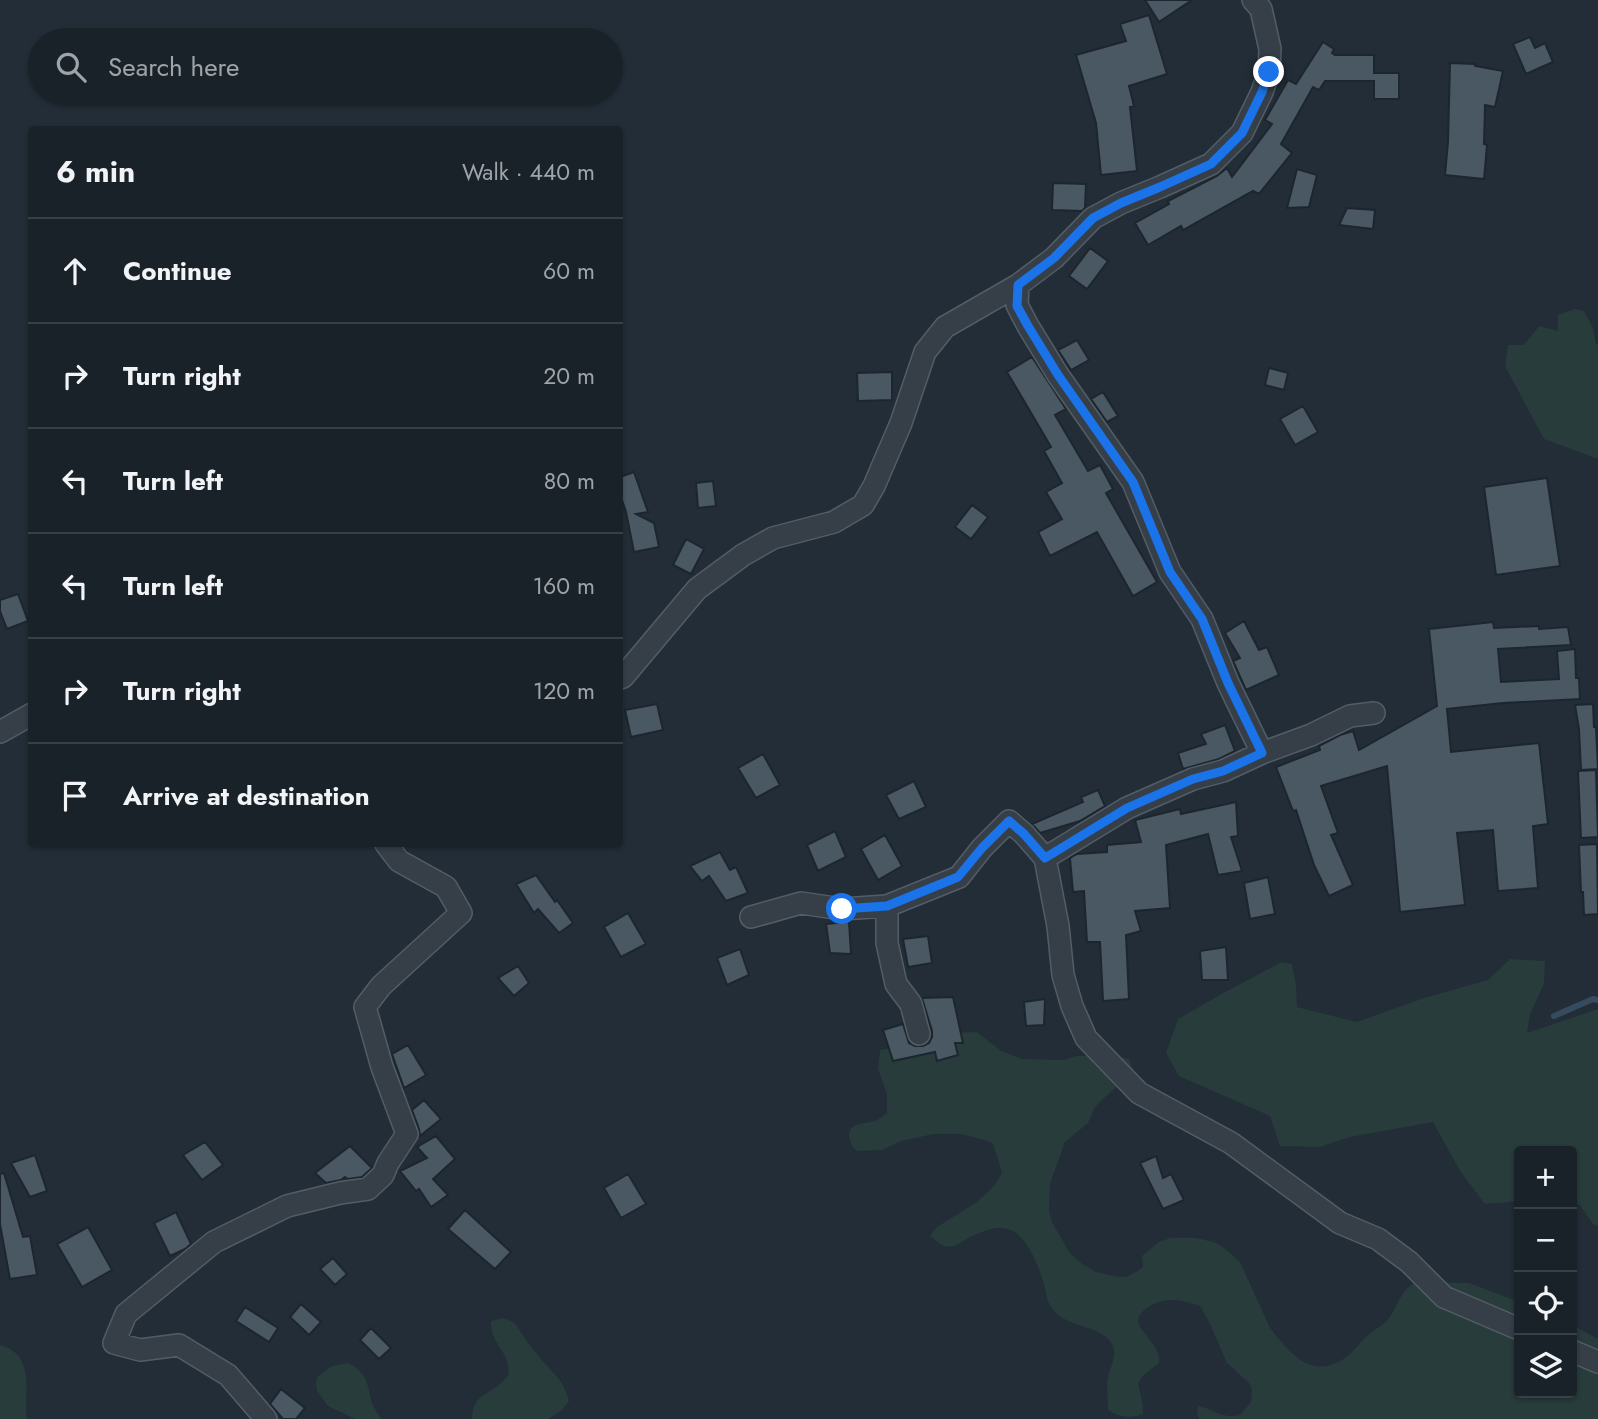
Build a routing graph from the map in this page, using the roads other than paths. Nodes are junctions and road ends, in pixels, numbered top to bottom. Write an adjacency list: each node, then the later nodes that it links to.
1 (1253, 0): 2 (street)
2 (1018, 285): 3 (street); 7 (street)
3 (623, 677)
4 (1374, 713): 7 (street)
5 (28, 716): 6 (street)
6 (0, 732)
7 (1262, 753): 9 (street)
8 (388, 847): 16 (street)
9 (1045, 858): 10 (street); 13 (street)
10 (887, 906): 11 (street); 12 (street)
11 (751, 917)
12 (919, 1034)
13 (1514, 1327)
14 (1577, 1353): 15 (street)
15 (1598, 1362)
16 (266, 1419)

